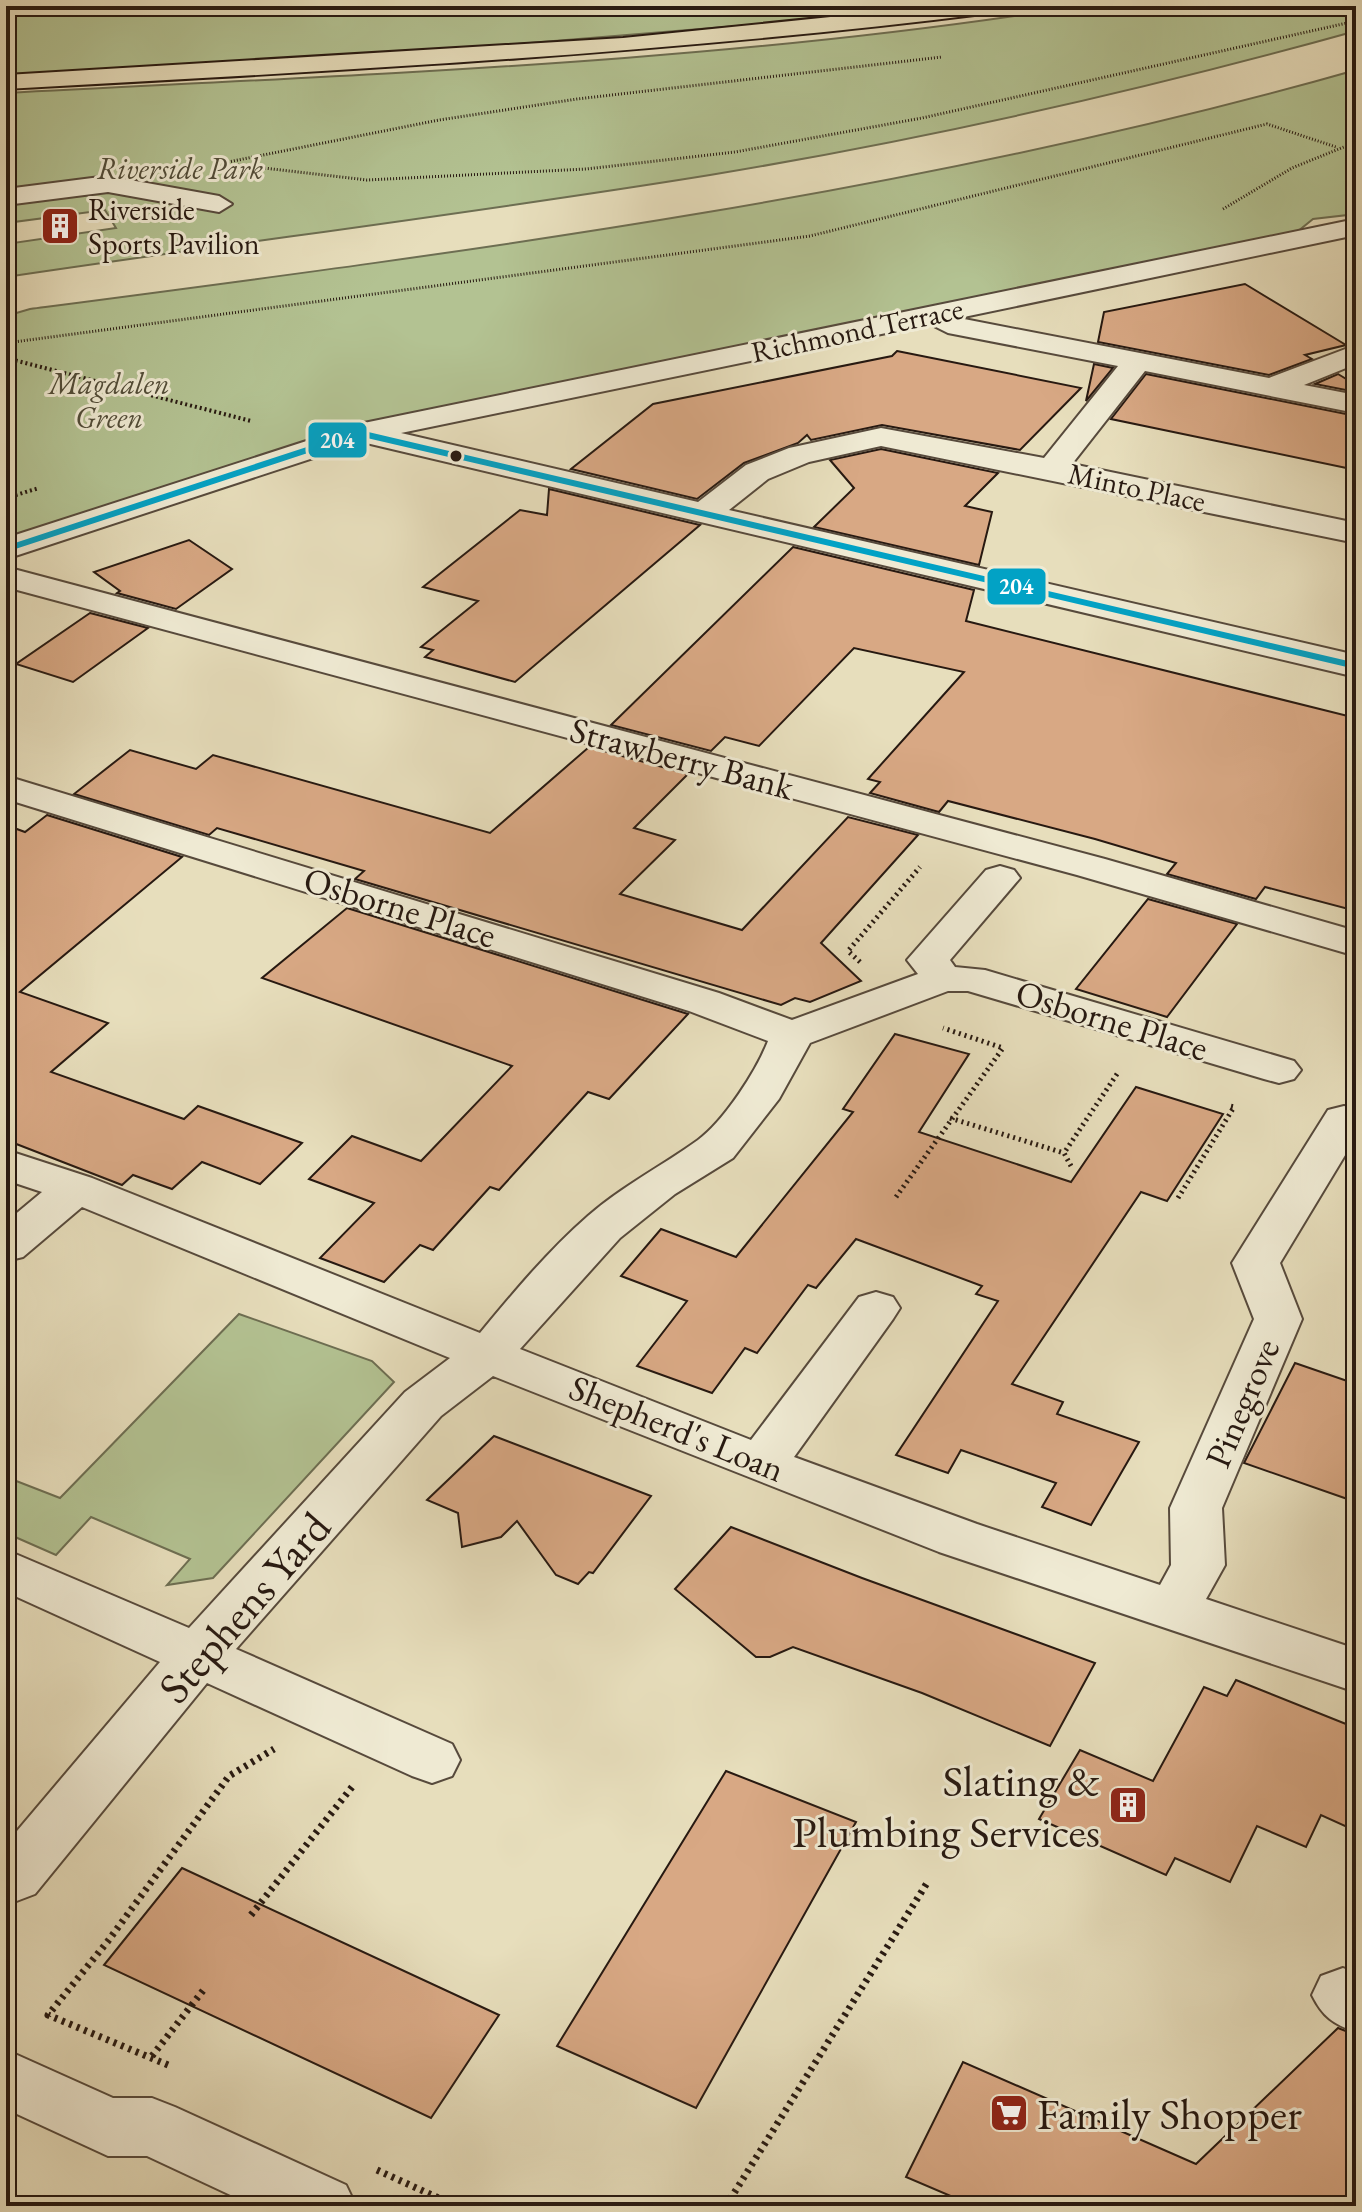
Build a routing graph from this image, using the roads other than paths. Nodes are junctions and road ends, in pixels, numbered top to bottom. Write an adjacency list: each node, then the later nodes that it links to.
1 (991, 6): 2 (main road)
2 (6, 82)
3 (6, 197): 4 (street)
4 (219, 204)
5 (1356, 227): 6 (street, Richmond Terrace)
6 (935, 314): 8 (street); 11 (street, Richmond Terrace)
7 (1356, 354): 9 (street)
8 (1137, 362): 9 (street); 12 (street, Minto Place)
9 (1273, 387): 10 (street)
10 (1356, 404)
11 (359, 433): 13 (street); 15 (street, Richmond Terrace)
12 (1052, 469): 13 (street); 14 (street, Minto Place)
13 (702, 515): 17 (street)
14 (1356, 533)
15 (6, 549)
16 (6, 577): 20 (street, Strawberry Bank)
17 (1356, 666)
18 (6, 787): 22 (street, Osborne Place)
19 (1000, 878): 21 (street)
20 (1356, 944)
21 (938, 999): 22 (street, Osborne Place); 23 (street, Osborne Place)
22 (792, 1035): 29 (street)
23 (1279, 1070)
24 (1344, 1120): 32 (street, Pinegrove)
25 (6, 1164): 26 (street, Shepherd's Loan)
26 (76, 1188): 27 (street); 29 (street, Shepherd's Loan)
27 (6, 1246)
28 (876, 1308): 30 (street)
29 (490, 1353): 30 (street, Shepherd's Loan); 33 (street, Stephens Yard)
30 (762, 1463): 32 (street, Shepherd's Loan)
31 (6, 1570): 33 (street)
32 (1173, 1610): 34 (street, Shepherd's Loan)
33 (198, 1655): 35 (street); 36 (street, Stephens Yard)
34 (1356, 1671)
35 (409, 1751)
36 (14, 1877)
37 (6, 2078): 38 (street)
38 (303, 2202)

